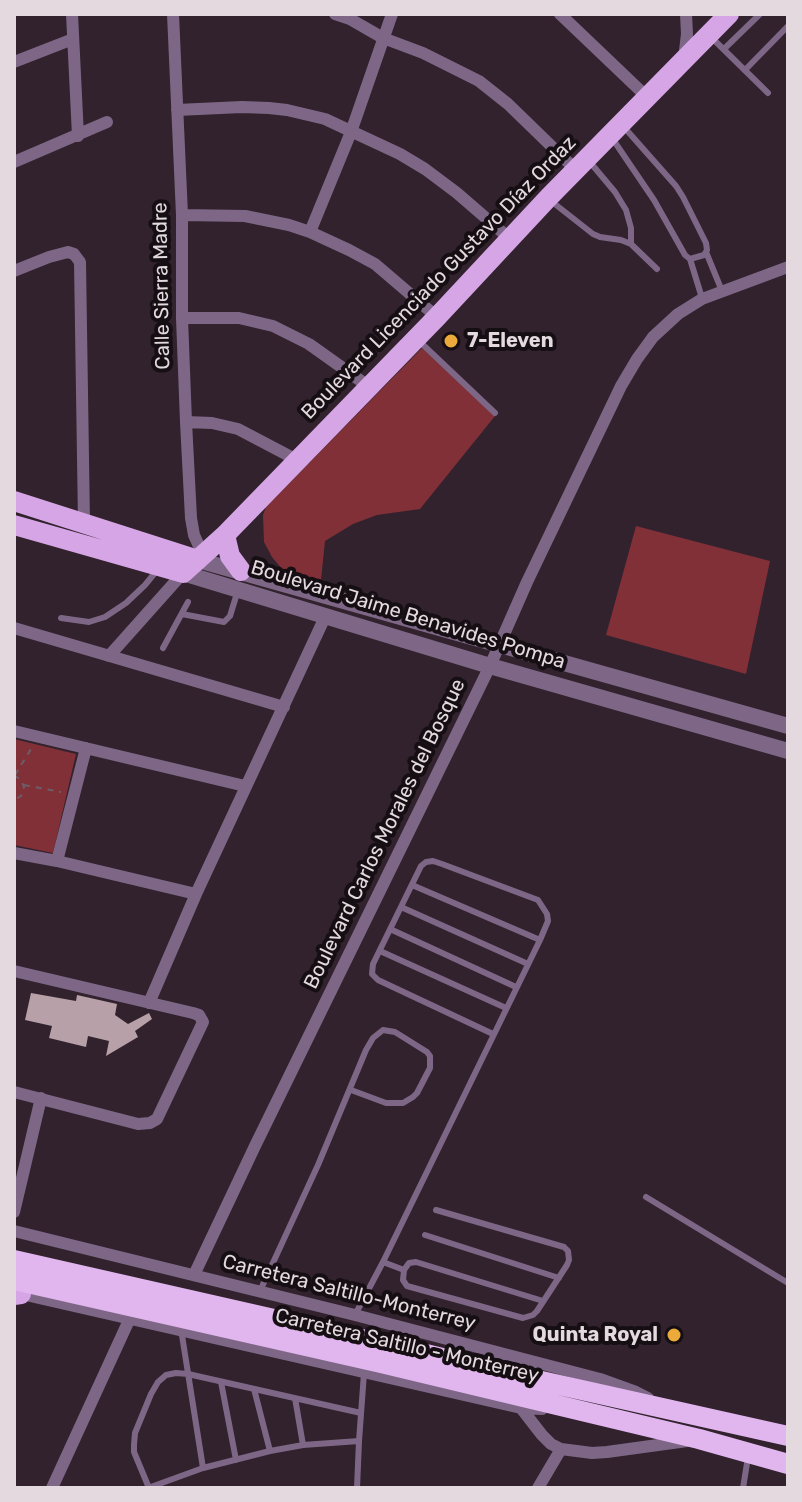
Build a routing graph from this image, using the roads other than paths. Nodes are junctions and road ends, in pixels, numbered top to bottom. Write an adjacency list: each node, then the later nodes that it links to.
1 (72, 14): 11 (street)
2 (173, 14): 18 (street, Calle Sierra Madre)
3 (335, 14): 10 (street)
4 (392, 14): 10 (street)
5 (560, 14): 17 (street)
6 (686, 14): 13 (street)
7 (729, 14): 12 (main road, Boulevard Licenciado Gustavo Díaz Ordaz)
8 (760, 14): 12 (lane)
9 (788, 26): 15 (lane)
10 (383, 38): 21 (street); 24 (street)
11 (73, 39): 14 (street); 22 (street)
12 (716, 41): 13 (main road, Boulevard Licenciado Gustavo Díaz Ordaz); 15 (lane)
13 (684, 59): 17 (main road, Boulevard Licenciado Gustavo Díaz Ordaz)
14 (14, 62)
15 (745, 70): 16 (lane)
16 (768, 93)
17 (647, 97): 20 (main road, Boulevard Licenciado Gustavo Díaz Ordaz)
18 (177, 110): 21 (street); 26 (street, Calle Sierra Madre)
19 (107, 122): 22 (street)
20 (616, 130): 24 (main road, Boulevard Licenciado Gustavo Díaz Ordaz); 30 (lane); 31 (lane)
21 (351, 132): 27 (street); 28 (street)
22 (78, 136): 23 (street)
23 (14, 162)
24 (581, 164): 25 (main road, Boulevard Licenciado Gustavo Díaz Ordaz); 29 (lane)
25 (548, 198): 28 (main road, Boulevard Licenciado Gustavo Díaz Ordaz); 29 (lane)
26 (182, 215): 27 (street); 38 (street, Calle Sierra Madre)
27 (310, 232): 37 (street)
28 (509, 238): 37 (main road, Boulevard Licenciado Gustavo Díaz Ordaz)
29 (631, 244): 33 (lane)
30 (706, 252): 31 (lane); 35 (lane)
31 (690, 259): 36 (lane)
32 (788, 267): 35 (street, Boulevard Carlos Morales del Bosque)
33 (657, 269)
34 (14, 271): 45 (street)
35 (722, 291): 36 (street, Boulevard Carlos Morales del Bosque)
36 (702, 299): 56 (street, Boulevard Carlos Morales del Bosque)
37 (437, 317): 39 (main road, Boulevard Licenciado Gustavo Díaz Ordaz)
38 (182, 318): 40 (street); 42 (street, Calle Sierra Madre)
39 (416, 338): 40 (main road, Boulevard Licenciado Gustavo Díaz Ordaz); 41 (lane)
40 (368, 386): 43 (main road, Boulevard Licenciado Gustavo Díaz Ordaz)
41 (495, 413)
42 (186, 422): 43 (street); 48 (street, Calle Sierra Madre)
43 (297, 460): 47 (main road, Boulevard Licenciado Gustavo Díaz Ordaz)
44 (14, 501): 45 (main road, Boulevard Jaime Benavides Pompa)
45 (84, 523): 48 (main road, Boulevard Jaime Benavides Pompa)
46 (14, 525): 49 (main road, Boulevard Jaime Benavides Pompa)
47 (225, 535): 48 (main road, Boulevard Licenciado Gustavo Díaz Ordaz); 50 (main road)
48 (195, 563): 49 (main road, Boulevard Jaime Benavides Pompa); 50 (street, Boulevard Jaime Benavides Pompa); 58 (street)
49 (160, 566): 54 (lane)
50 (239, 581): 52 (lane); 53 (street, Boulevard Jaime Benavides Pompa); 56 (street, Boulevard Jaime Benavides Pompa)
51 (188, 602): 52 (lane)
52 (182, 614): 57 (lane)
53 (325, 617): 59 (street, Boulevard Jaime Benavides Pompa); 60 (street)
54 (61, 618)
55 (14, 628): 58 (street)
56 (499, 644): 59 (street, Boulevard Carlos Morales del Bosque); 61 (street, Boulevard Jaime Benavides Pompa)
57 (163, 648)
58 (109, 656): 60 (street)
59 (490, 666): 64 (street, Boulevard Jaime Benavides Pompa); 91 (street, Boulevard Carlos Morales del Bosque)
60 (284, 707): 65 (street)
61 (788, 726)
62 (14, 731): 63 (street)
63 (86, 748): 65 (street); 67 (street)
64 (788, 751)
65 (245, 786): 69 (street)
66 (14, 853): 67 (street)
67 (57, 861): 69 (street)
68 (412, 885): 70 (lane); 72 (lane); 72 (lane)
69 (196, 894): 77 (street)
70 (401, 907): 71 (lane); 74 (lane)
71 (390, 929): 73 (lane); 76 (lane)
72 (540, 940): 74 (lane)
73 (380, 951): 78 (lane); 79 (lane)
74 (528, 964): 76 (lane)
75 (14, 971): 77 (street)
76 (516, 987): 78 (lane)
77 (149, 1003): 82 (street)
78 (506, 1008): 79 (lane)
79 (493, 1034): 89 (lane)
80 (351, 1090): 80 (lane); 95 (lane)
81 (14, 1092): 82 (street)
82 (41, 1098): 85 (street)
83 (646, 1197): 93 (lane)
84 (436, 1210): 92 (lane)
85 (14, 1212)
86 (14, 1231): 91 (street, Carretera Saltillo-Monterrey)
87 (425, 1235): 92 (lane)
88 (14, 1260): 100 (highway, Carretera Saltillo - Monterrey)
89 (383, 1262): 90 (lane); 97 (lane)
90 (404, 1270): 96 (lane); 96 (lane)
91 (194, 1275): 95 (street, Carretera Saltillo-Monterrey)
92 (559, 1278): 96 (lane)
93 (788, 1283)
94 (16, 1290): 98 (street); 100 (highway, Carretera Saltillo - Monterrey)
95 (260, 1291): 97 (street, Carretera Saltillo-Monterrey)
96 (543, 1301)
97 (355, 1315): 106 (street, Carretera Saltillo-Monterrey)
98 (130, 1318): 99 (street); 119 (street)
99 (181, 1329): 100 (street); 101 (lane)
100 (379, 1360): 105 (street); 106 (highway, Carretera Saltillo - Monterrey); 107 (highway, Carretera Saltillo - Monterrey); 108 (lane)
101 (188, 1374): 102 (lane); 118 (lane); 120 (lane)
102 (221, 1382): 103 (lane); 116 (lane)
103 (254, 1389): 104 (lane); 114 (lane)
104 (295, 1398): 108 (lane); 112 (lane)
105 (521, 1408): 107 (street); 113 (street)
106 (668, 1410): 109 (highway, Carretera Saltillo - Monterrey)
107 (582, 1412): 110 (highway, Carretera Saltillo - Monterrey)
108 (361, 1413): 111 (lane)
109 (788, 1436)
110 (699, 1439): 113 (street); 115 (highway, Carretera Saltillo - Monterrey)
111 (359, 1441): 112 (lane); 121 (lane)
112 (303, 1445): 114 (lane)
113 (561, 1449): 122 (street)
114 (270, 1451): 116 (lane)
115 (749, 1453): 117 (highway, Carretera Saltillo - Monterrey); 123 (lane)
116 (236, 1460): 118 (lane)
117 (785, 1466)
118 (203, 1468): 120 (lane)
119 (52, 1488)
120 (148, 1488)
121 (357, 1488)
122 (538, 1488)
123 (743, 1488)

